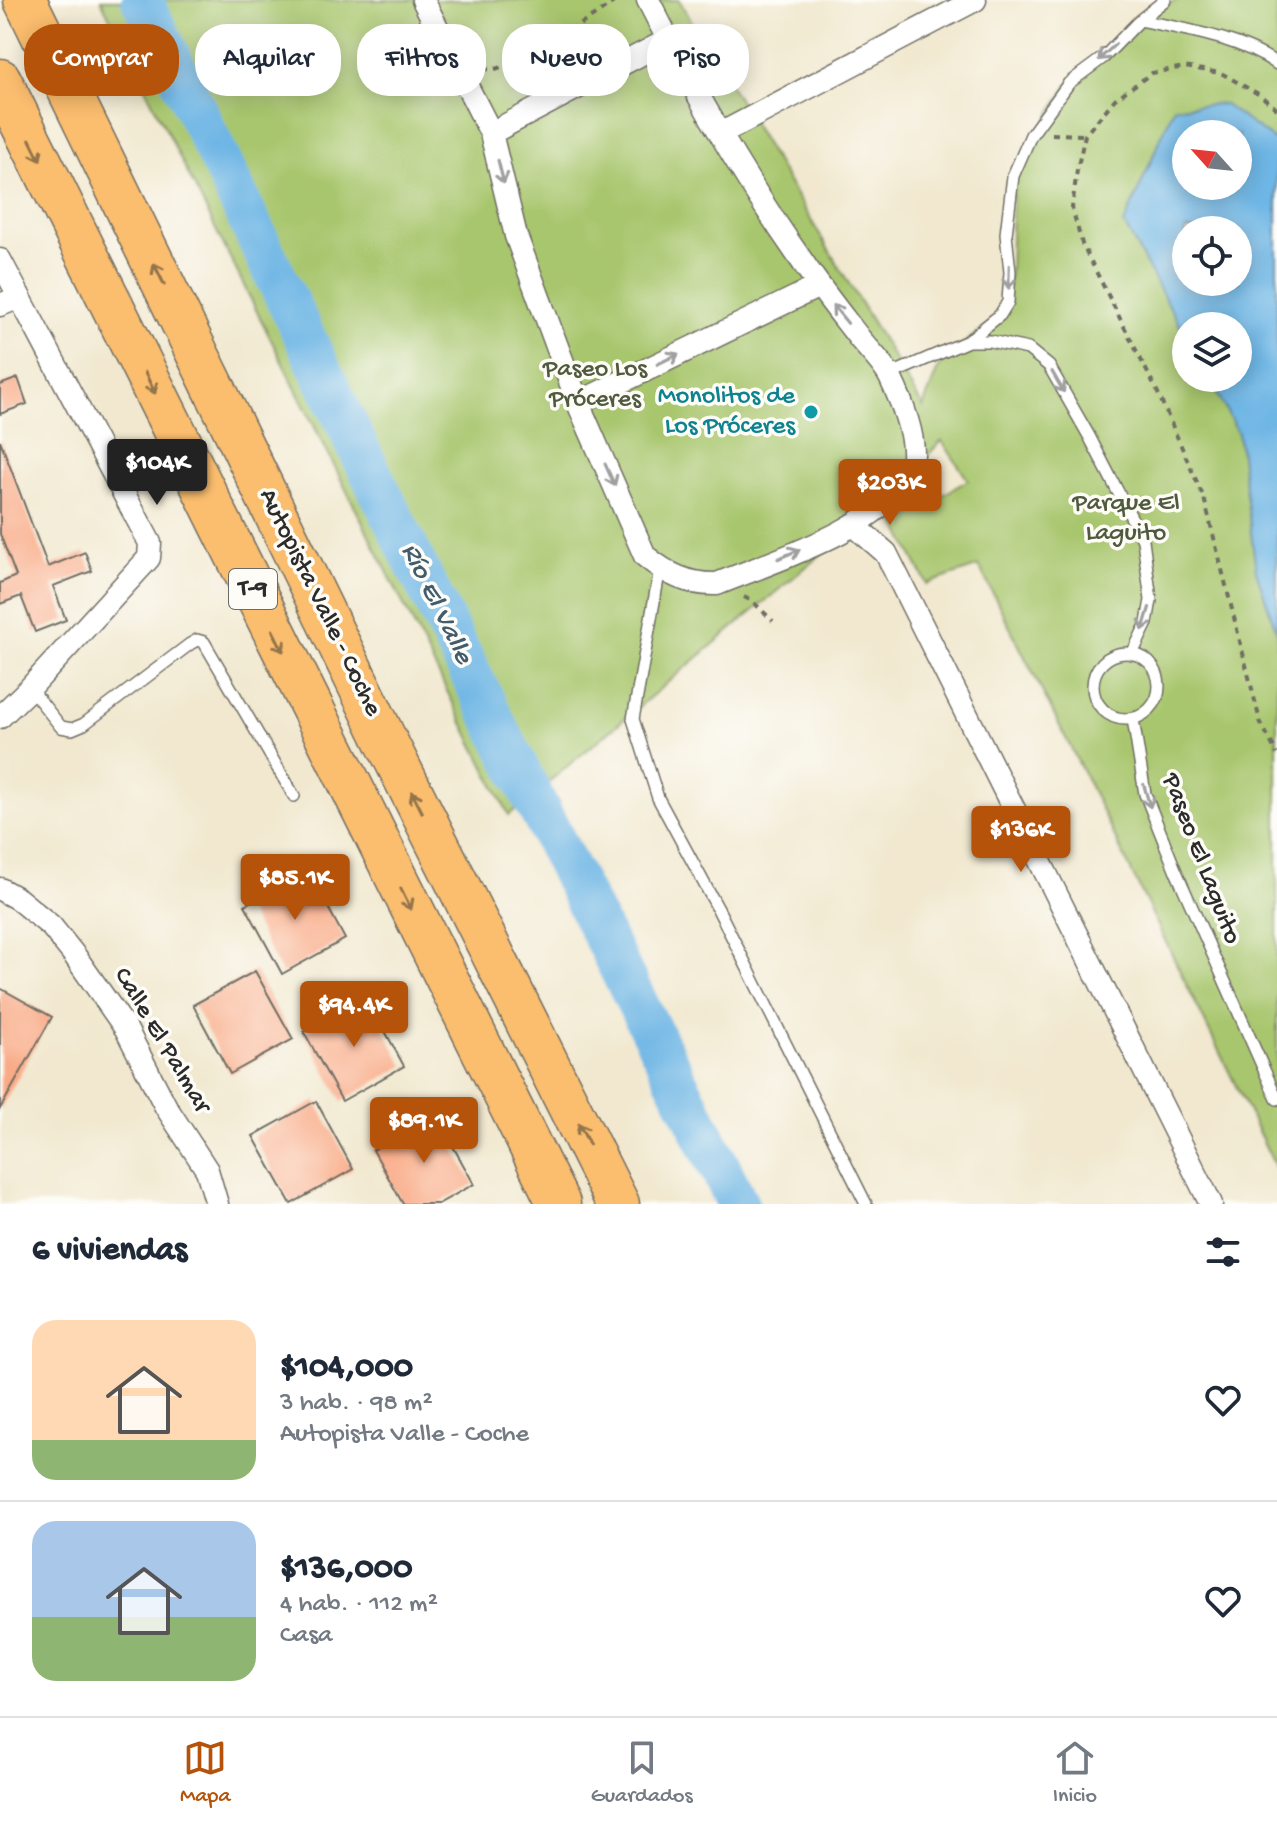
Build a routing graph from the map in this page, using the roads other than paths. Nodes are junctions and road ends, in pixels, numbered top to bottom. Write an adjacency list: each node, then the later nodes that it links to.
1 (25, 0): 31 (highway, Autopista Valle - Coche / T-9, one-way to 1)
2 (423, 0): 12 (street)
3 (648, 0): 7 (street)
4 (975, 0): 13 (street)
5 (1165, 0): 6 (lane)
6 (1140, 20): 9 (lane); 17 (lane, one-way to 17)
7 (660, 24)
8 (647, 51): 12 (street)
9 (1277, 64)
10 (0, 80): 30 (highway, Autopista Valle - Coche / T-9, one-way to 30)
11 (701, 96): 13 (street)
12 (491, 133): 19 (street, one-way to 19)
13 (722, 133): 15 (street)
14 (0, 260): 16 (street)
15 (819, 286): 18 (street, one-way to 15); 19 (street, one-way to 15)
16 (10, 301): 23 (street)
17 (968, 341): 18 (lane); 22 (lane, one-way to 22)
18 (889, 375): 20 (street)
19 (578, 403): 21 (street, one-way to 21)
20 (855, 526): 21 (street, one-way to 20); 33 (street)
21 (660, 568): 32 (lane)
22 (1132, 654): 25 (lane); 25 (lane)
23 (30, 688): 24 (street); 26 (lane)
24 (0, 717)
25 (1133, 719): 28 (lane, Paseo El Laguito, one-way to 28)
26 (294, 796)
27 (0, 889): 29 (street, Calle El Palmar)
28 (1277, 1099)
29 (217, 1204)
30 (559, 1204)
31 (618, 1204)
32 (866, 1204)
33 (1211, 1204)

